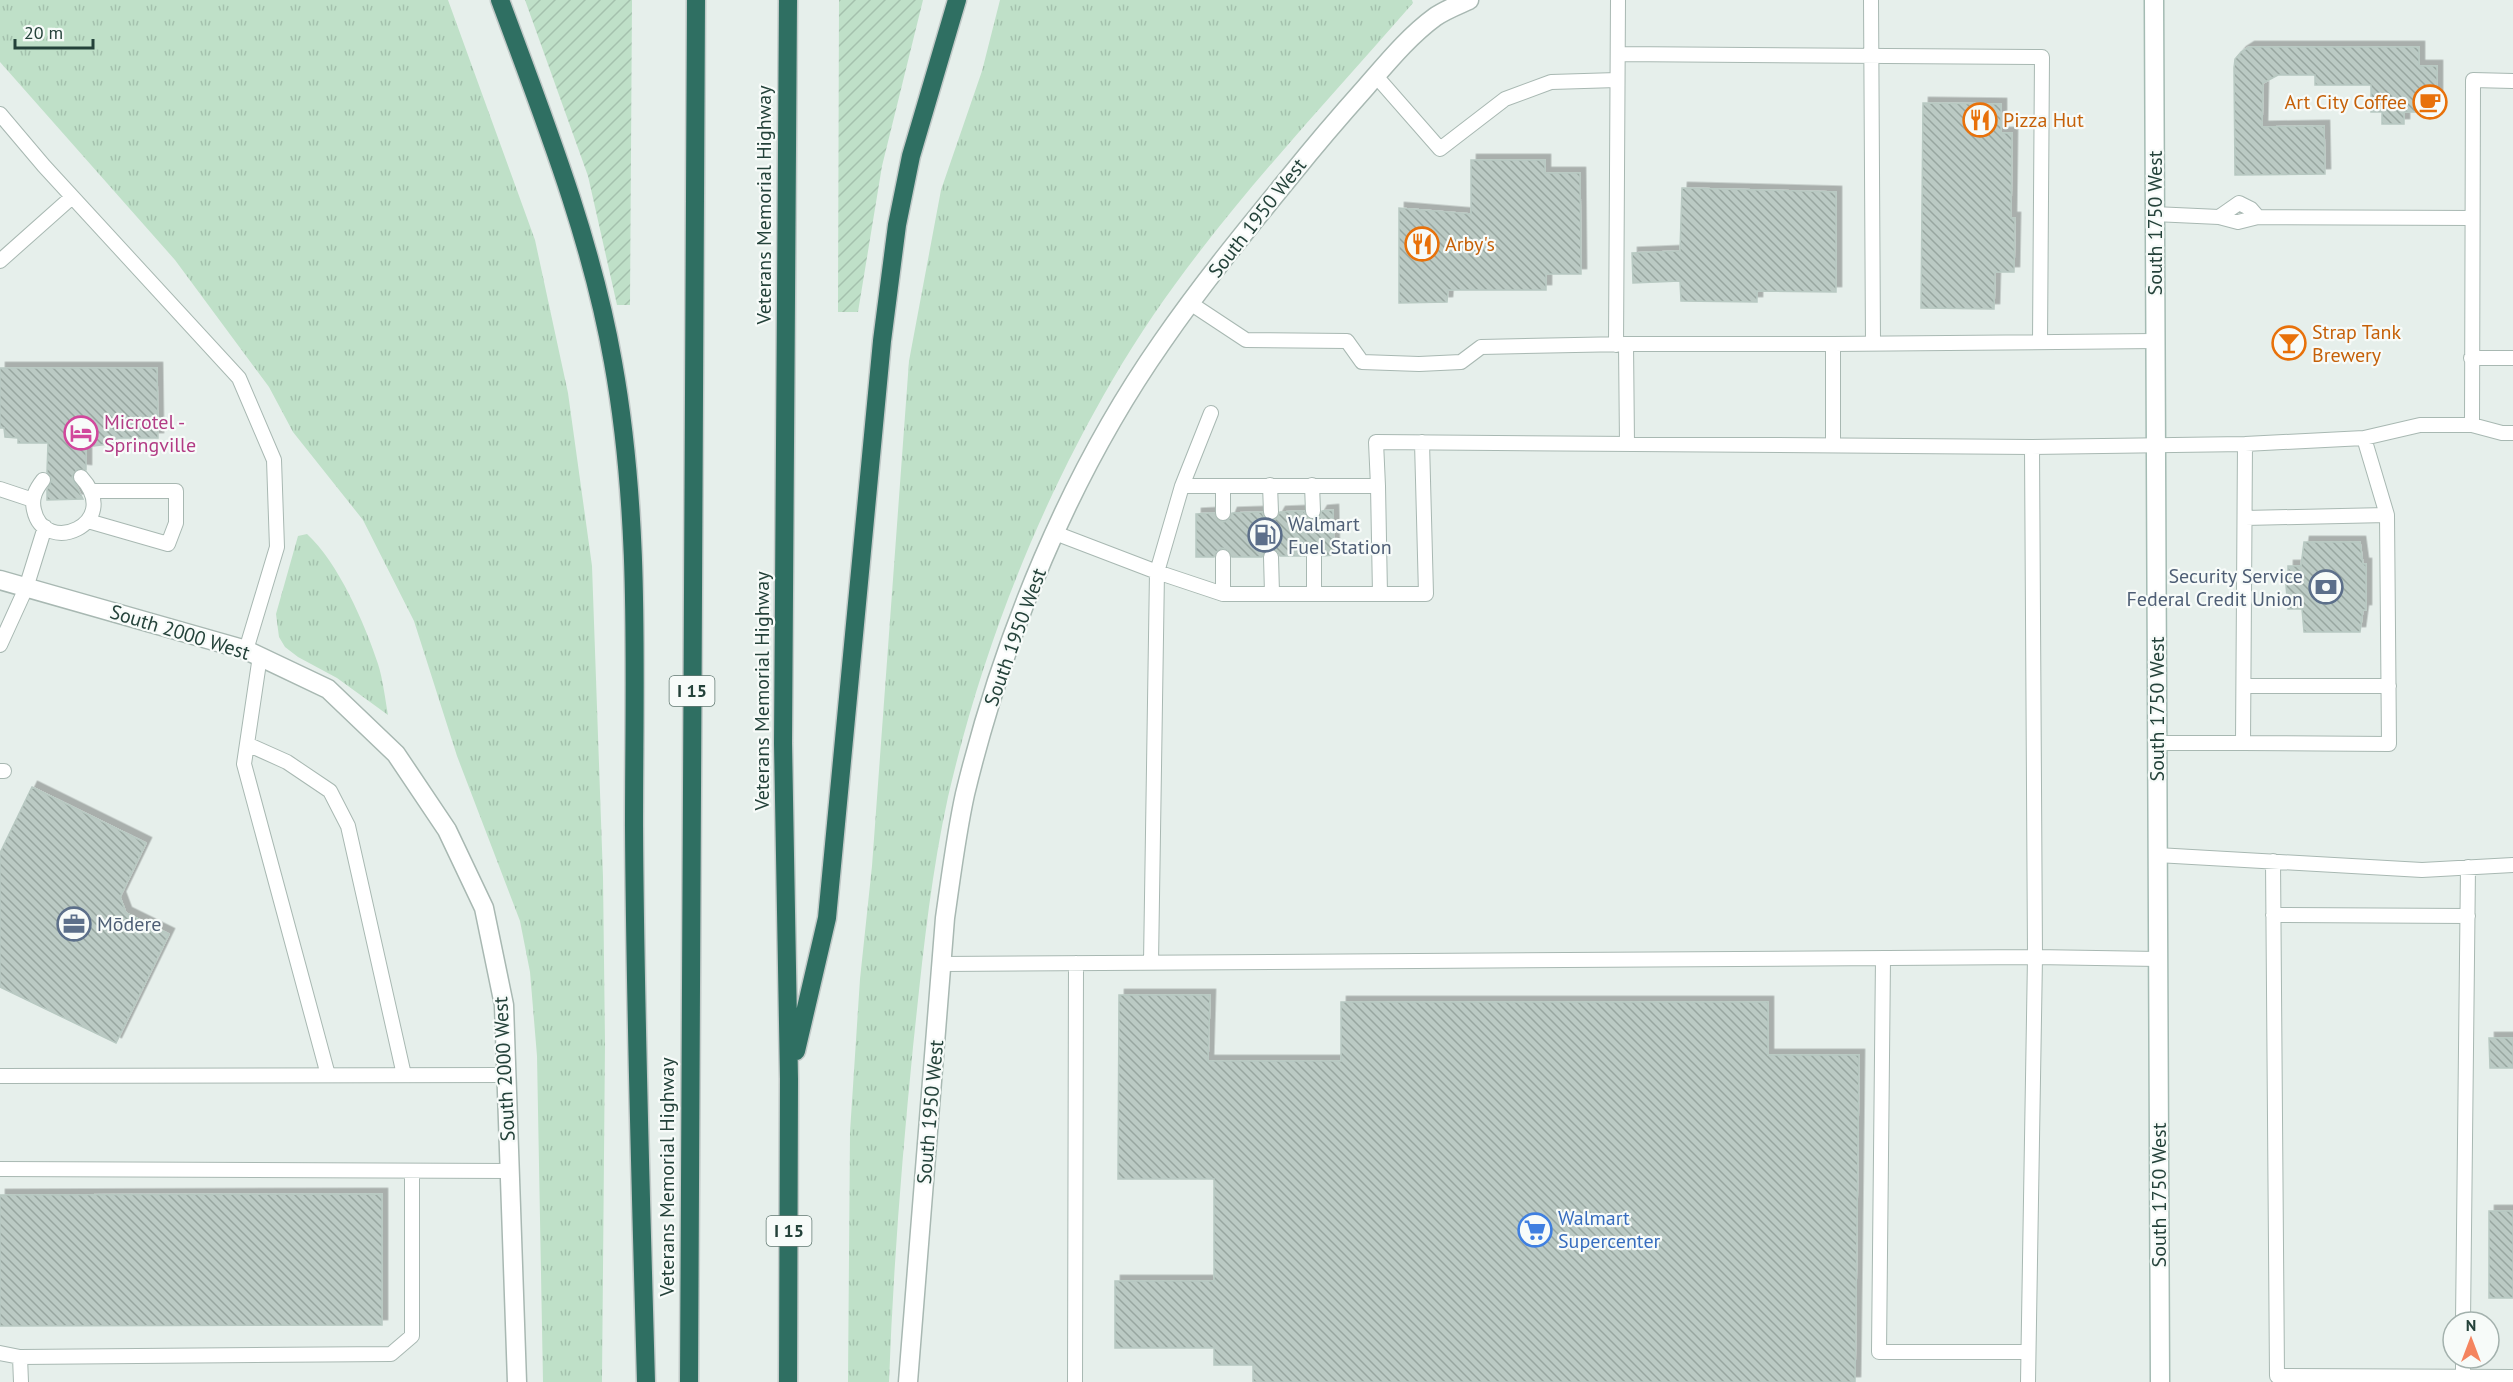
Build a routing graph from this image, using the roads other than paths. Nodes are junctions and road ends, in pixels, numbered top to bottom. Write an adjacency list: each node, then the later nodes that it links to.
1 (488, 0): 17 (highway)
2 (500, 0): 17 (highway)
3 (696, 0): 104 (highway, Veterans Memorial Highway / I 15)
4 (788, 0): 91 (highway, Veterans Memorial Highway / I 15)
5 (957, 0): 91 (highway)
6 (1469, 0): 10 (street, South 1950 West)
7 (1618, 0): 11 (lane)
8 (1871, 0): 12 (lane)
9 (2154, 0): 19 (street, South 1750 West)
10 (1440, 10): 13 (street, South 1950 West)
11 (1617, 54): 12 (lane); 14 (lane)
12 (1872, 55): 24 (lane); 25 (lane)
13 (1376, 76): 14 (lane); 22 (street, South 1950 West)
14 (1617, 80): 26 (lane)
15 (2513, 81): 20 (lane)
16 (0, 114): 18 (lane)
17 (545, 123): 103 (highway)
18 (72, 197): 21 (lane); 69 (lane)
19 (2154, 214): 20 (lane); 23 (street, South 1750 West)
20 (2472, 218): 28 (lane)
21 (0, 261)
22 (1190, 303): 26 (lane); 57 (street, South 1950 West)
23 (2155, 341): 24 (lane); 37 (street, South 1750 West)
24 (2040, 342): 25 (lane)
25 (1874, 343): 27 (lane)
26 (1621, 344): 27 (lane); 35 (lane)
27 (1833, 344): 38 (lane)
28 (2471, 358): 29 (lane); 31 (lane)
29 (2513, 358)
30 (1211, 413): 44 (lane)
31 (2472, 425): 32 (lane); 33 (lane)
32 (2513, 434)
33 (2364, 438): 36 (lane); 53 (lane)
34 (1422, 442): 35 (lane); 46 (lane); 67 (lane)
35 (1627, 444): 38 (lane)
36 (2245, 444): 37 (lane); 54 (lane)
37 (2156, 445): 39 (lane); 72 (street, South 1750 West)
38 (1833, 446): 39 (lane)
39 (2032, 447): 81 (lane)
40 (81, 477): 48 (lane)
41 (43, 480): 49 (lane)
42 (1270, 485): 43 (lane); 45 (lane); 51 (lane)
43 (1312, 485): 46 (lane); 50 (lane)
44 (1182, 486): 45 (lane); 61 (lane)
45 (1223, 486): 52 (lane)
46 (1378, 486): 67 (lane)
47 (0, 489): 49 (lane)
48 (92, 491): 55 (lane); 55 (lane)
49 (33, 500): 56 (lane)
50 (1313, 511)
51 (1271, 512)
52 (1223, 513)
53 (2387, 515): 54 (lane); 71 (lane)
54 (2245, 518): 70 (lane)
55 (88, 521): 56 (lane)
56 (45, 527): 63 (lane)
57 (1055, 533): 61 (lane); 86 (street, South 1950 West)
58 (1314, 556): 66 (lane)
59 (1223, 557): 65 (lane)
60 (1271, 557): 64 (lane)
61 (1157, 572): 65 (lane); 85 (lane)
62 (0, 580): 63 (street, South 2000 West)
63 (26, 588): 68 (lane); 69 (street, South 2000 West)
64 (1272, 593): 65 (lane); 66 (lane)
65 (1223, 594)
66 (1314, 594): 67 (lane)
67 (1380, 594)
68 (0, 645)
69 (253, 653): 74 (lane); 89 (street, South 2000 West)
70 (2244, 686): 71 (lane); 73 (lane)
71 (2389, 686): 73 (lane)
72 (2157, 743): 73 (lane); 75 (street, South 1750 West)
73 (2243, 743)
74 (248, 744): 87 (lane); 88 (lane)
75 (2157, 855): 76 (lane); 83 (street, South 1750 West)
76 (2273, 861): 78 (lane); 79 (lane)
77 (2513, 865): 78 (lane)
78 (2468, 867): 80 (lane)
79 (2273, 915): 80 (lane); 100 (lane)
80 (2468, 916): 95 (lane)
81 (2035, 957): 82 (lane); 83 (lane); 96 (lane)
82 (1883, 958): 85 (lane); 96 (lane)
83 (2158, 958): 109 (street, South 1750 West)
84 (1076, 963): 85 (lane); 86 (lane); 107 (lane)
85 (1151, 963)
86 (942, 964): 106 (street, South 1950 West)
87 (328, 1075): 88 (lane); 90 (lane)
88 (404, 1075): 89 (lane)
89 (505, 1075): 94 (street, South 2000 West)
90 (0, 1076)
91 (789, 1079): 105 (highway, Veterans Memorial Highway / I 15)
92 (0, 1169): 93 (lane)
93 (412, 1171): 94 (lane); 98 (lane)
94 (509, 1172): 102 (street, South 2000 West)
95 (2463, 1310)
96 (2027, 1352): 108 (lane)
97 (0, 1353): 98 (lane)
98 (20, 1357): 101 (lane)
99 (2513, 1377): 100 (lane)
100 (2463, 1380)
101 (21, 1382)
102 (517, 1382)
103 (646, 1382)
104 (689, 1382)
105 (788, 1382)
106 (908, 1382)
107 (1075, 1382)
108 (2028, 1382)
109 (2160, 1382)

